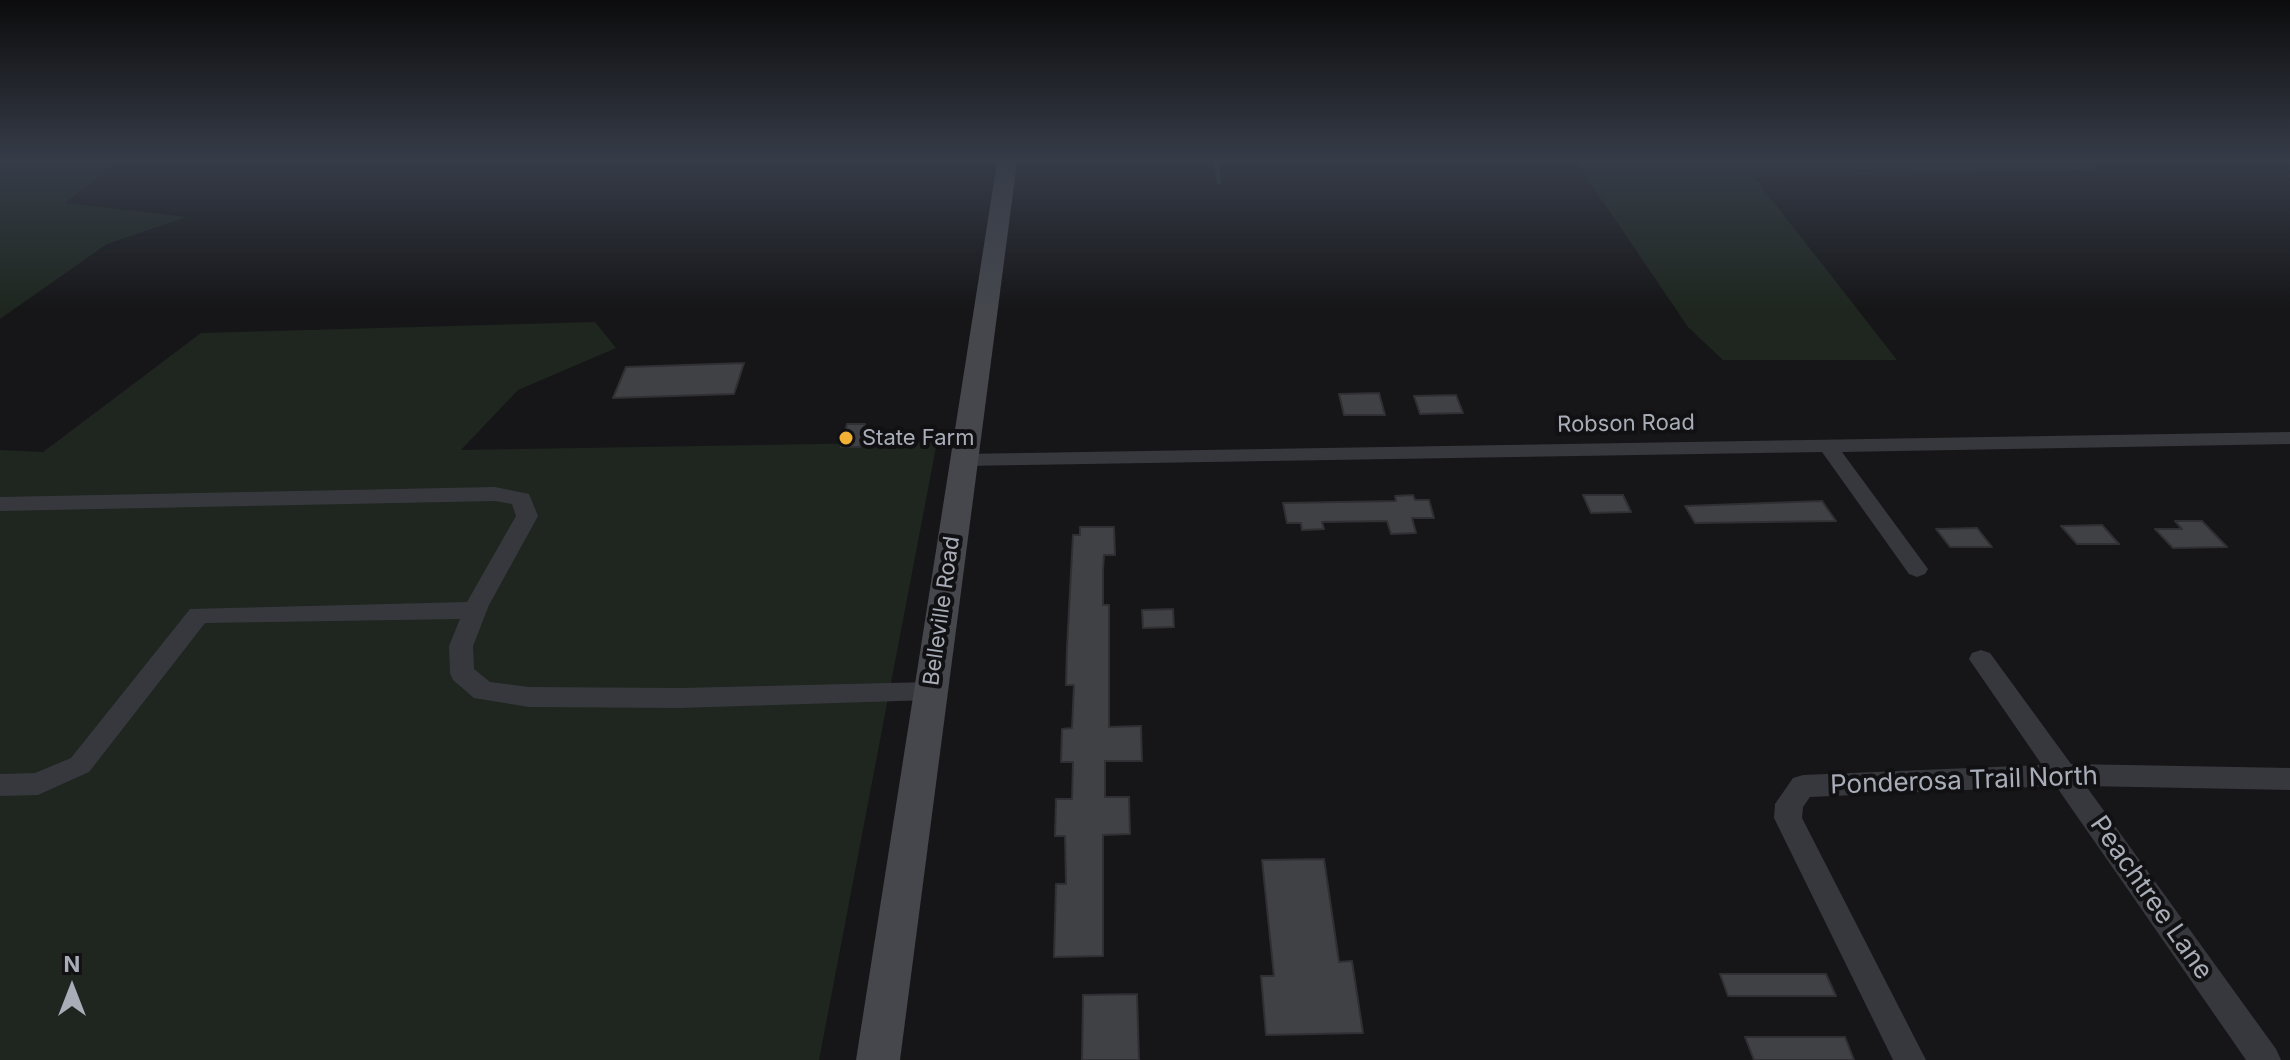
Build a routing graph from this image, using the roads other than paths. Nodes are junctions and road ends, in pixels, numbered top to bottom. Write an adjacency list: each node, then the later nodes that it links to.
1 (1000, 211): 4 (main road, Belleville Road)
2 (2290, 438): 3 (street, Robson Road)
3 (1827, 445): 4 (street, Robson Road); 6 (street)
4 (963, 460): 9 (main road, Belleville Road)
5 (0, 504): 7 (street)
6 (1917, 569)
7 (475, 610): 9 (street); 12 (street)
8 (1981, 659): 10 (street, Peachtree Lane)
9 (930, 691): 13 (main road, Belleville Road)
10 (2065, 775): 11 (street, Ponderosa Trail North); 14 (street, Ponderosa Trail North); 15 (street, Peachtree Lane)
11 (2290, 779)
12 (0, 785)
13 (878, 1060)
14 (1910, 1060)
15 (2265, 1060)

